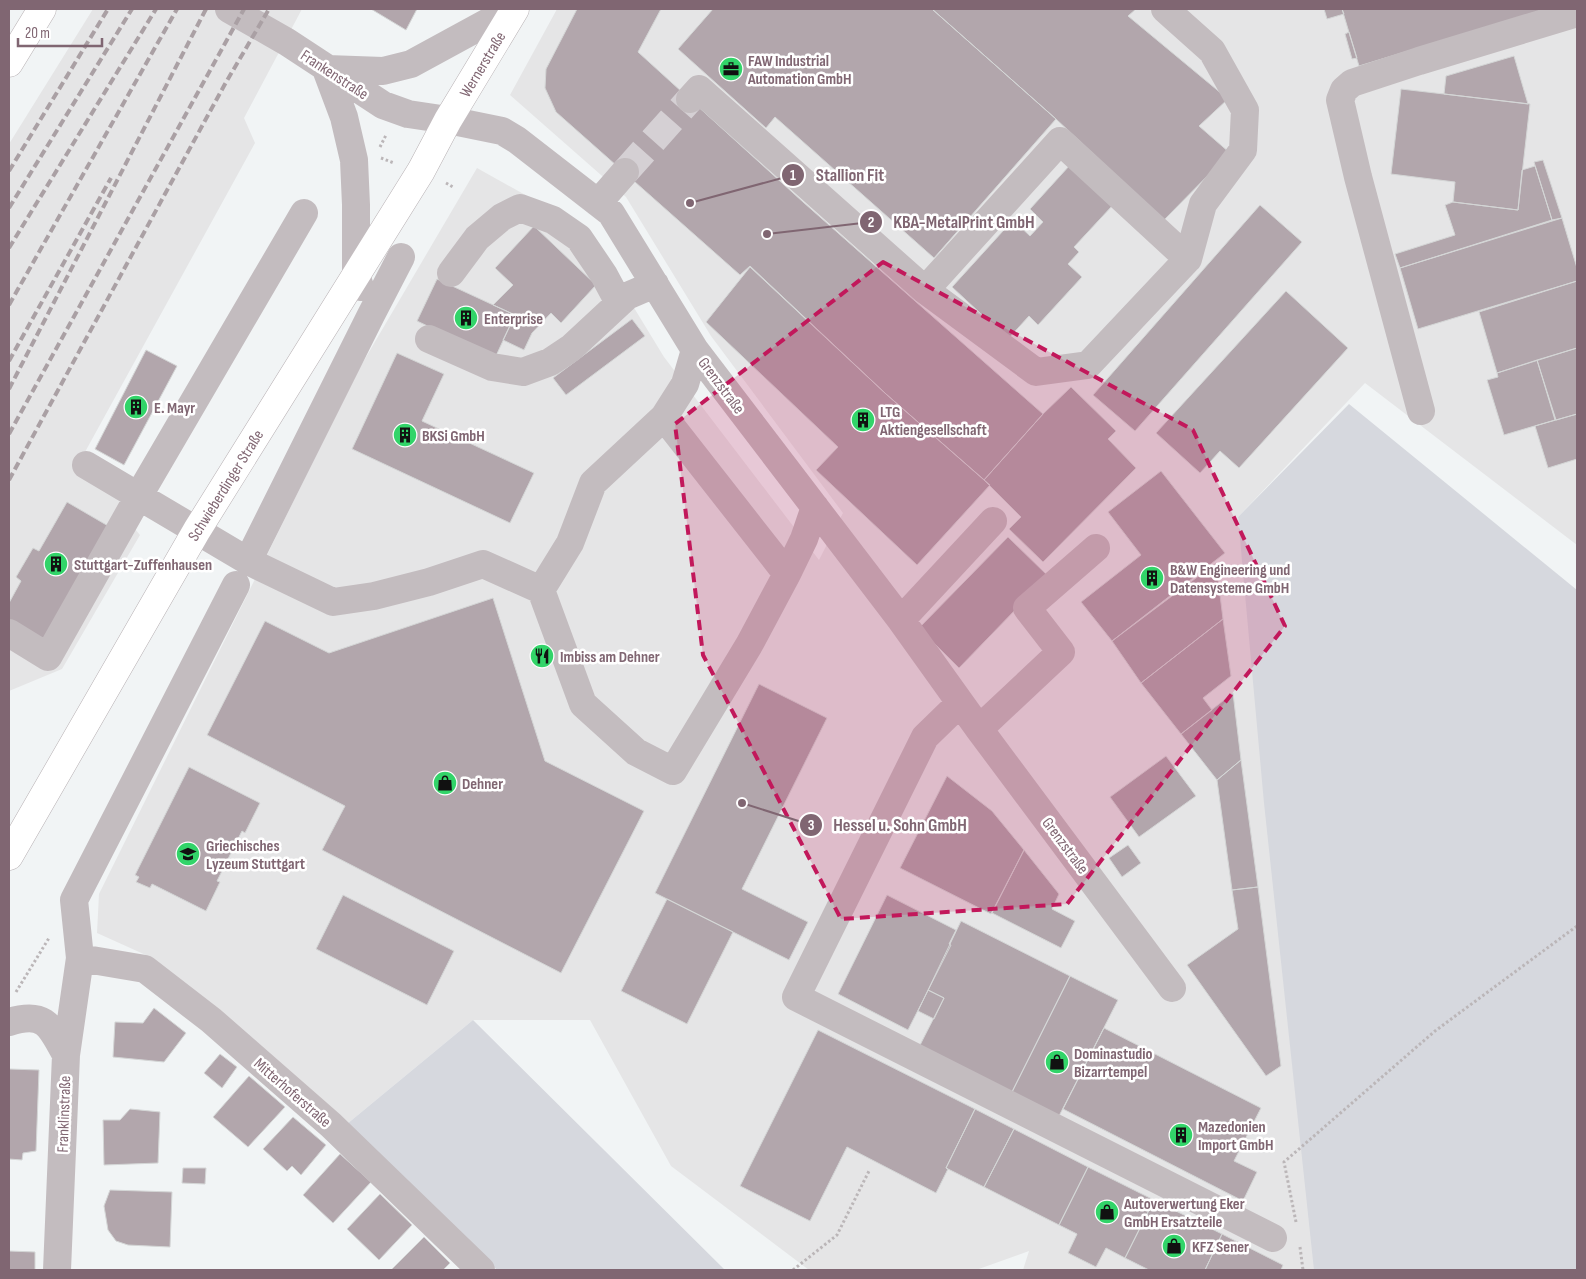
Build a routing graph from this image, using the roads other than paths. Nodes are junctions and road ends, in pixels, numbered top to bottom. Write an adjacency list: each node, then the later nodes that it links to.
1 (42, 9): 6 (main road)
2 (229, 9): 7 (street, Frankenstraße)
3 (514, 9): 7 (street); 9 (main road, Wernerstraße)
4 (1165, 9): 14 (street)
5 (1577, 13): 23 (street)
6 (9, 62)
7 (326, 69): 9 (street, Frankenstraße); 16 (street)
8 (690, 99): 18 (street)
9 (448, 120): 11 (street, Grenzstraße); 16 (main road, Schwieberdinger Straße)
10 (624, 172): 11 (street)
11 (598, 203): 17 (street, Grenzstraße)
12 (304, 213): 26 (street)
13 (401, 257): 20 (street)
14 (1188, 259): 18 (street); 18 (street)
15 (451, 273): 19 (street)
16 (356, 274): 20 (street); 29 (main road, Schwieberdinger Straße)
17 (655, 284): 19 (street); 22 (street, Grenzstraße)
18 (925, 290)
19 (619, 303): 21 (street)
20 (371, 315): 31 (street)
21 (429, 339)
22 (695, 350): 24 (street); 27 (street, Grenzstraße)
23 (1421, 411)
24 (664, 417): 32 (street); 34 (street)
25 (86, 465): 26 (street)
26 (139, 496): 29 (street); 36 (street)
27 (815, 507): 32 (street); 35 (street, Grenzstraße)
28 (993, 521): 35 (street)
29 (197, 530): 31 (street); 39 (main road, Schwieberdinger Straße)
30 (1096, 548): 38 (street)
31 (248, 561): 34 (street)
32 (787, 574): 34 (street)
33 (236, 585): 40 (street)
34 (541, 590)
35 (901, 620): 37 (street, Grenzstraße)
36 (9, 633)
37 (960, 703): 38 (street, Grenzstraße); 44 (street)
38 (979, 729): 41 (street, Grenzstraße)
39 (9, 856)
40 (80, 958): 43 (street, Franklinstraße); 46 (street, Mitterhoferstraße)
41 (1172, 988)
42 (9, 1022): 43 (street)
43 (66, 1055): 45 (street, Franklinstraße)
44 (1285, 1232)
45 (57, 1270)
46 (481, 1270)

